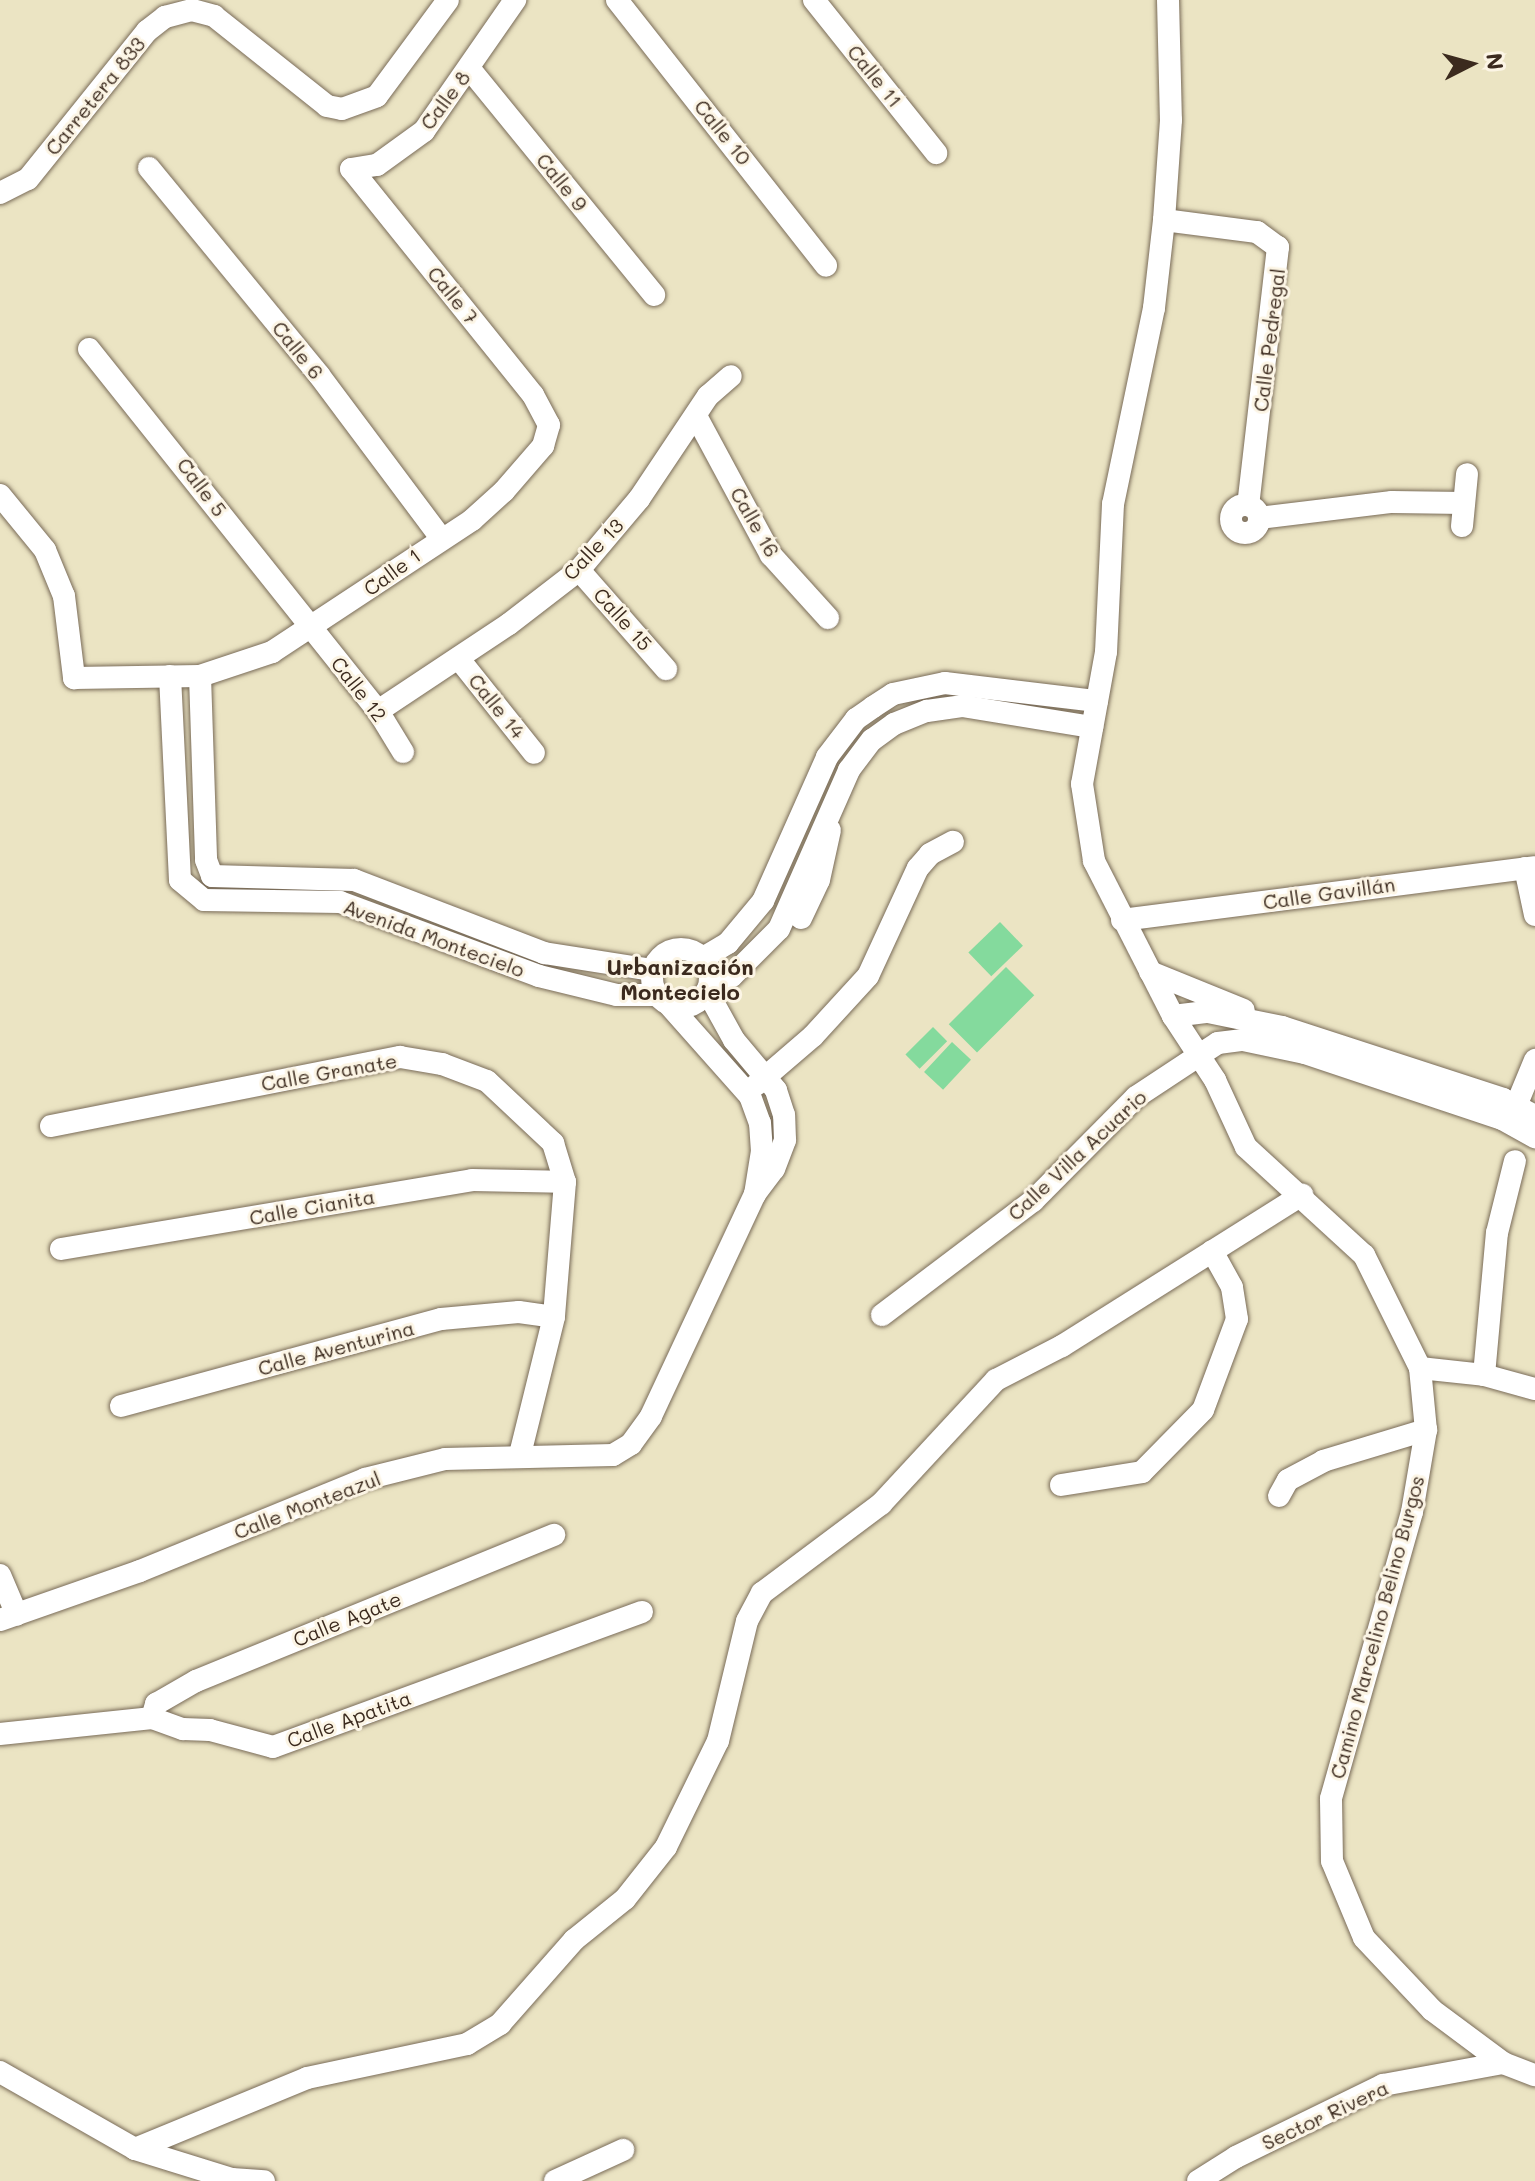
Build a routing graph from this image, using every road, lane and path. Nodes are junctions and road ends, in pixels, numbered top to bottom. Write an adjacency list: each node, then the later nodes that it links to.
1 (448, 0): 10 (street, Carretera 833)
2 (515, 0): 6 (street, Calle 8)
3 (617, 0): 12 (street, Calle 10)
4 (814, 0): 7 (street, Calle 11)
5 (1168, 0): 11 (street, Camino Marcelino Belino Burgos)
6 (469, 68): 9 (street, Calle 8); 13 (street, Calle 9)
7 (936, 153)
8 (149, 168): 22 (street, Calle 6)
9 (351, 169): 17 (street, Calle 7)
10 (0, 193)
11 (1164, 220): 20 (street, Calle Pedregal); 30 (street, Camino Marcelino Belino Burgos)
12 (826, 266)
13 (654, 295)
14 (89, 349): 25 (street, Calle 5)
15 (731, 376): 16 (street, Calle 13)
16 (696, 416): 23 (street, Calle 13); 24 (street, Calle 16)
17 (549, 425): 22 (street, Calle 1)
18 (1467, 474): 20 (street)
19 (0, 495): 28 (street, Calle 1)
20 (1464, 503): 21 (street)
21 (1462, 526)
22 (440, 537): 25 (street, Calle 1)
23 (579, 570): 26 (street, Calle 13); 27 (street, Calle 15)
24 (828, 618)
25 (311, 629): 29 (street, Calle 1); 31 (street, Calle 12)
26 (459, 659): 31 (street, Calle 13); 34 (street, Calle 14)
27 (666, 669)
28 (170, 676): 29 (street, Calle 1); 43 (street, Avenida Montecielo)
29 (200, 676): 40 (street, Avenida Montecielo)
30 (1097, 701): 32 (street, Camino Marcelino Belino Burgos); 39 (street)
31 (378, 711): 33 (street, Calle 12)
32 (1092, 727): 38 (street, Camino Marcelino Belino Burgos); 42 (street)
33 (403, 752)
34 (534, 753)
35 (953, 842): 48 (street)
36 (1530, 867): 37 (street); 38 (street, Calle Gavillán)
37 (1535, 915)
38 (1122, 920): 41 (street, Camino Marcelino Belino Burgos)
39 (703, 958): 40 (street); 42 (street)
40 (653, 970): 43 (street)
41 (1150, 972): 44 (street, Camino Marcelino Belino Burgos); 45 (street)
42 (709, 987): 43 (street); 48 (street, Calle Monteazul)
43 (664, 1000): 49 (street, Calle Monteazul)
44 (1178, 1024): 45 (street); 46 (street, Camino Marcelino Belino Burgos)
45 (1280, 1037): 46 (street, Calle Villa Acuario); 50 (street)
46 (1197, 1053): 55 (street, Camino Marcelino Belino Burgos); 58 (street, Calle Villa Acuario)
47 (1535, 1060): 50 (street)
48 (766, 1077): 49 (street); 54 (street, Calle Monteazul)
49 (746, 1093): 54 (street, Calle Monteazul)
50 (1527, 1120)
51 (51, 1126): 53 (street, Calle Granate)
52 (1515, 1161): 61 (street)
53 (565, 1182): 56 (street, Calle Cianita); 59 (street, Calle Granate)
54 (755, 1194): 65 (street, Calle Monteazul)
55 (1302, 1195): 57 (street); 60 (street, Camino Marcelino Belino Burgos)
56 (61, 1249)
57 (1212, 1251): 66 (street); 77 (street)
58 (882, 1315)
59 (554, 1317): 63 (street, Calle Aventurina); 65 (street, Calle Granate)
60 (1420, 1368): 61 (street); 64 (street, Camino Marcelino Belino Burgos)
61 (1484, 1375): 62 (street)
62 (1535, 1389)
63 (121, 1406)
64 (1426, 1430): 67 (street); 74 (street, Camino Marcelino Belino Burgos)
65 (520, 1454): 71 (street, Calle Monteazul)
66 (1061, 1485)
67 (1279, 1496)
68 (554, 1535): 72 (street, Calle Agate)
69 (0, 1575): 71 (street)
70 (642, 1612): 72 (street, Calle Apatita)
71 (8, 1618)
72 (152, 1718): 73 (street, Calle Apatita)
73 (0, 1734)
74 (1503, 2063): 76 (street, Camino Marcelino Belino Burgos); 79 (street, Sector Rivera)
75 (0, 2072): 77 (street)
76 (1535, 2075)
77 (135, 2149): 80 (street)
78 (623, 2150): 81 (street)
79 (1202, 2180)
80 (264, 2181)
81 (555, 2181)

